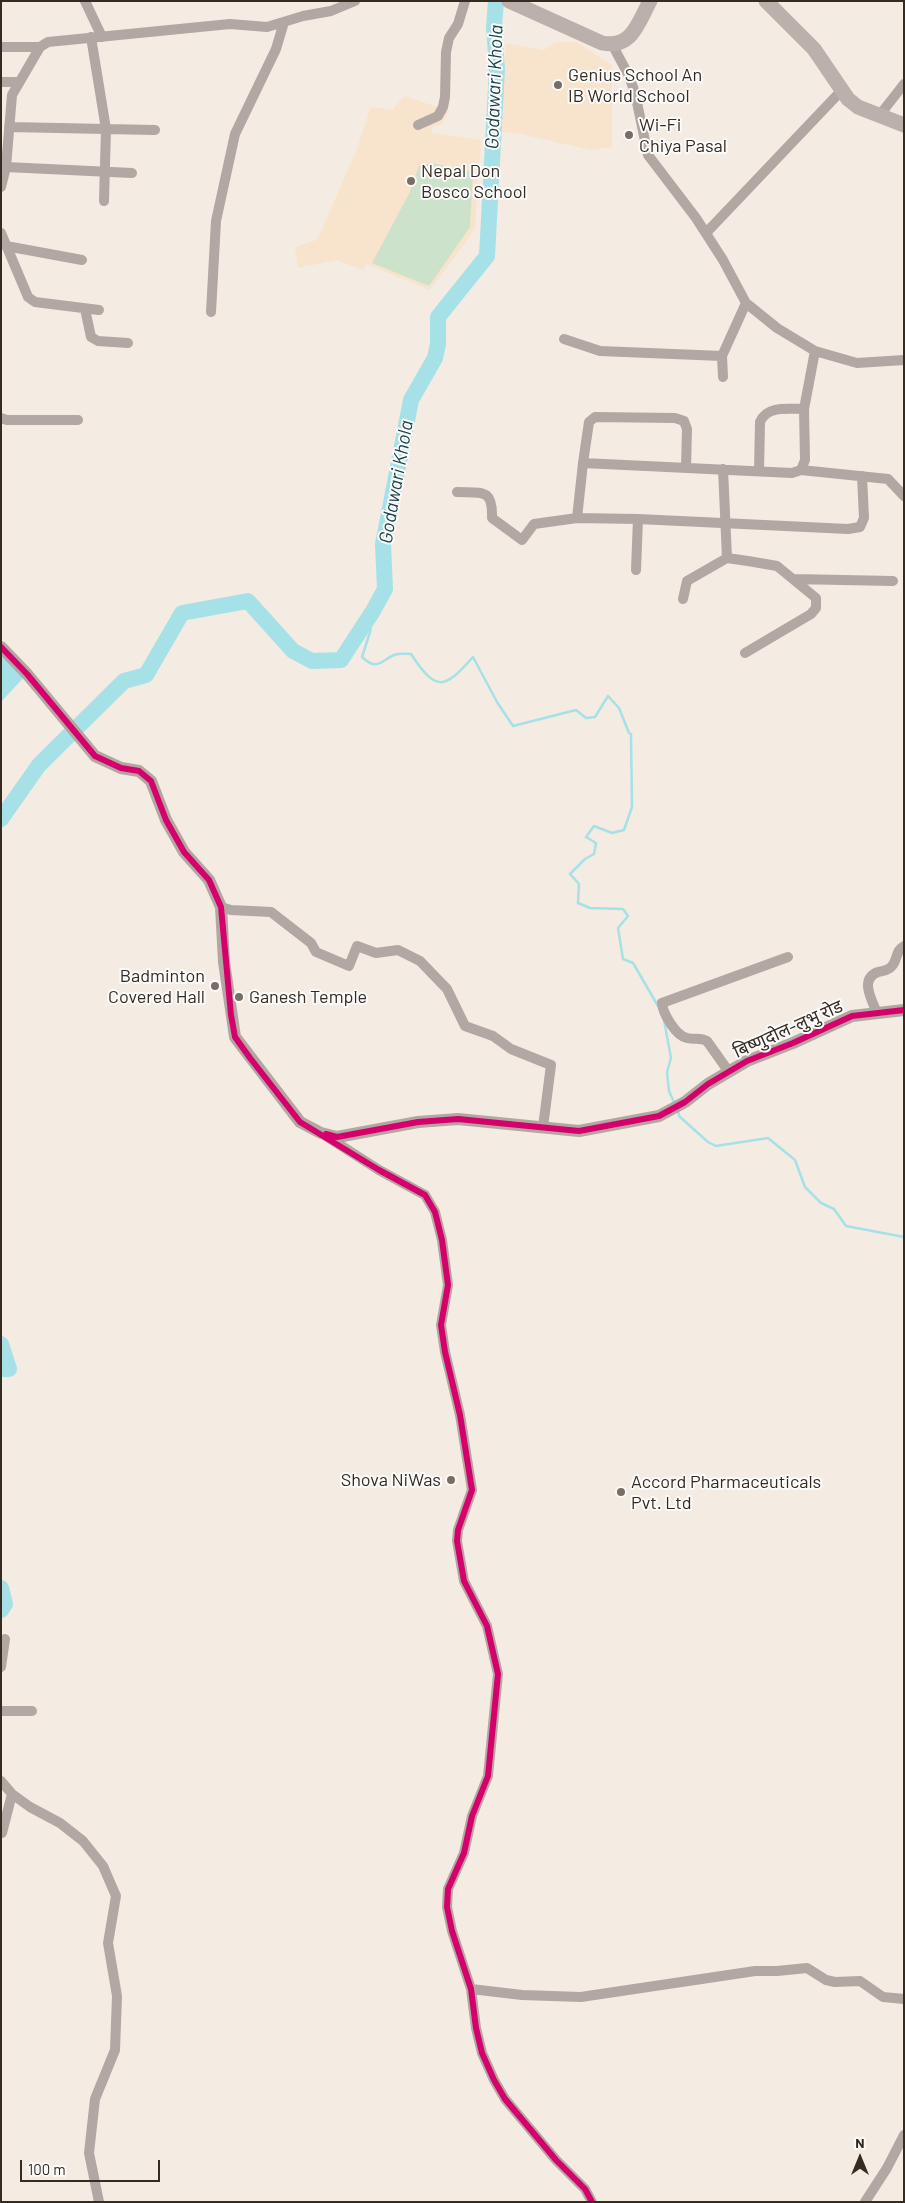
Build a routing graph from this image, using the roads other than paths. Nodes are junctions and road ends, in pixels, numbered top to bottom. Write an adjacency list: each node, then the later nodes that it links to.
1 (85, 1): 9 (street)
2 (355, 1): 7 (street)
3 (465, 1): 18 (street)
4 (509, 1): 10 (main road)
5 (650, 1): 10 (main road)
6 (766, 1): 16 (main road)
7 (284, 22): 9 (street); 35 (street)
8 (91, 37): 9 (street); 12 (street); 21 (street)
9 (102, 37)
10 (613, 46): 29 (street)
11 (1, 47): 12 (street)
12 (40, 47): 14 (street)
13 (1, 82): 14 (street)
14 (19, 82): 20 (street)
15 (904, 84): 17 (street)
16 (842, 90): 17 (main road); 29 (street)
17 (879, 116): 19 (main road)
18 (418, 125)
19 (904, 125)
20 (10, 127): 21 (street); 23 (street)
21 (106, 129): 22 (street); 24 (street)
22 (155, 130)
23 (6, 167): 24 (street); 26 (street)
24 (105, 171): 25 (street); 27 (street)
25 (132, 172)
26 (1, 187)
27 (104, 201)
28 (1, 233): 30 (street)
29 (706, 233): 32 (street)
30 (6, 246): 31 (street); 33 (street)
31 (82, 260)
32 (746, 303): 38 (street); 39 (street)
33 (85, 309): 34 (street); 37 (street)
34 (99, 310)
35 (211, 312)
36 (564, 340): 39 (street)
37 (128, 343)
38 (815, 351): 40 (street); 42 (street)
39 (722, 356): 41 (street)
40 (904, 360)
41 (723, 376)
42 (804, 409): 48 (street); 49 (street)
43 (1, 418): 44 (street)
44 (78, 420)
45 (583, 463): 46 (street); 46 (street); 53 (street)
46 (686, 468): 47 (street)
47 (722, 469): 49 (street); 55 (street)
48 (801, 470): 49 (street); 50 (street)
49 (759, 471)
50 (862, 476): 52 (street); 55 (street)
51 (458, 492): 53 (street)
52 (904, 496)
53 (577, 518): 54 (street)
54 (638, 519): 55 (street); 57 (street)
55 (725, 523): 56 (street)
56 (726, 558): 58 (street); 60 (street)
57 (636, 570)
58 (793, 579): 59 (street); 62 (street)
59 (893, 581)
60 (683, 599)
61 (1, 646): 63 (street)
62 (744, 653)
63 (221, 907): 69 (street); 70 (street)
64 (904, 946): 67 (street)
65 (788, 957): 68 (street)
66 (904, 1010): 67 (street, बिष्णुदोल-लुभु रोड)
67 (877, 1013): 68 (street, बिष्णुदोल-लुभु रोड)
68 (729, 1072): 69 (street, बिष्णुदोल-लुभु रोड)
69 (543, 1127): 70 (street, बिष्णुदोल-लुभु रोड)
70 (321, 1133): 78 (street)
71 (5, 1639): 72 (street)
72 (1, 1667)
73 (1, 1711): 74 (street)
74 (32, 1711)
75 (1, 1781): 76 (street)
76 (12, 1794): 77 (street); 81 (street)
77 (2, 1834)
78 (471, 1989): 79 (street); 82 (street)
79 (904, 1999)
80 (904, 2135): 83 (street)
81 (98, 2202)
82 (592, 2202)
83 (865, 2202)

